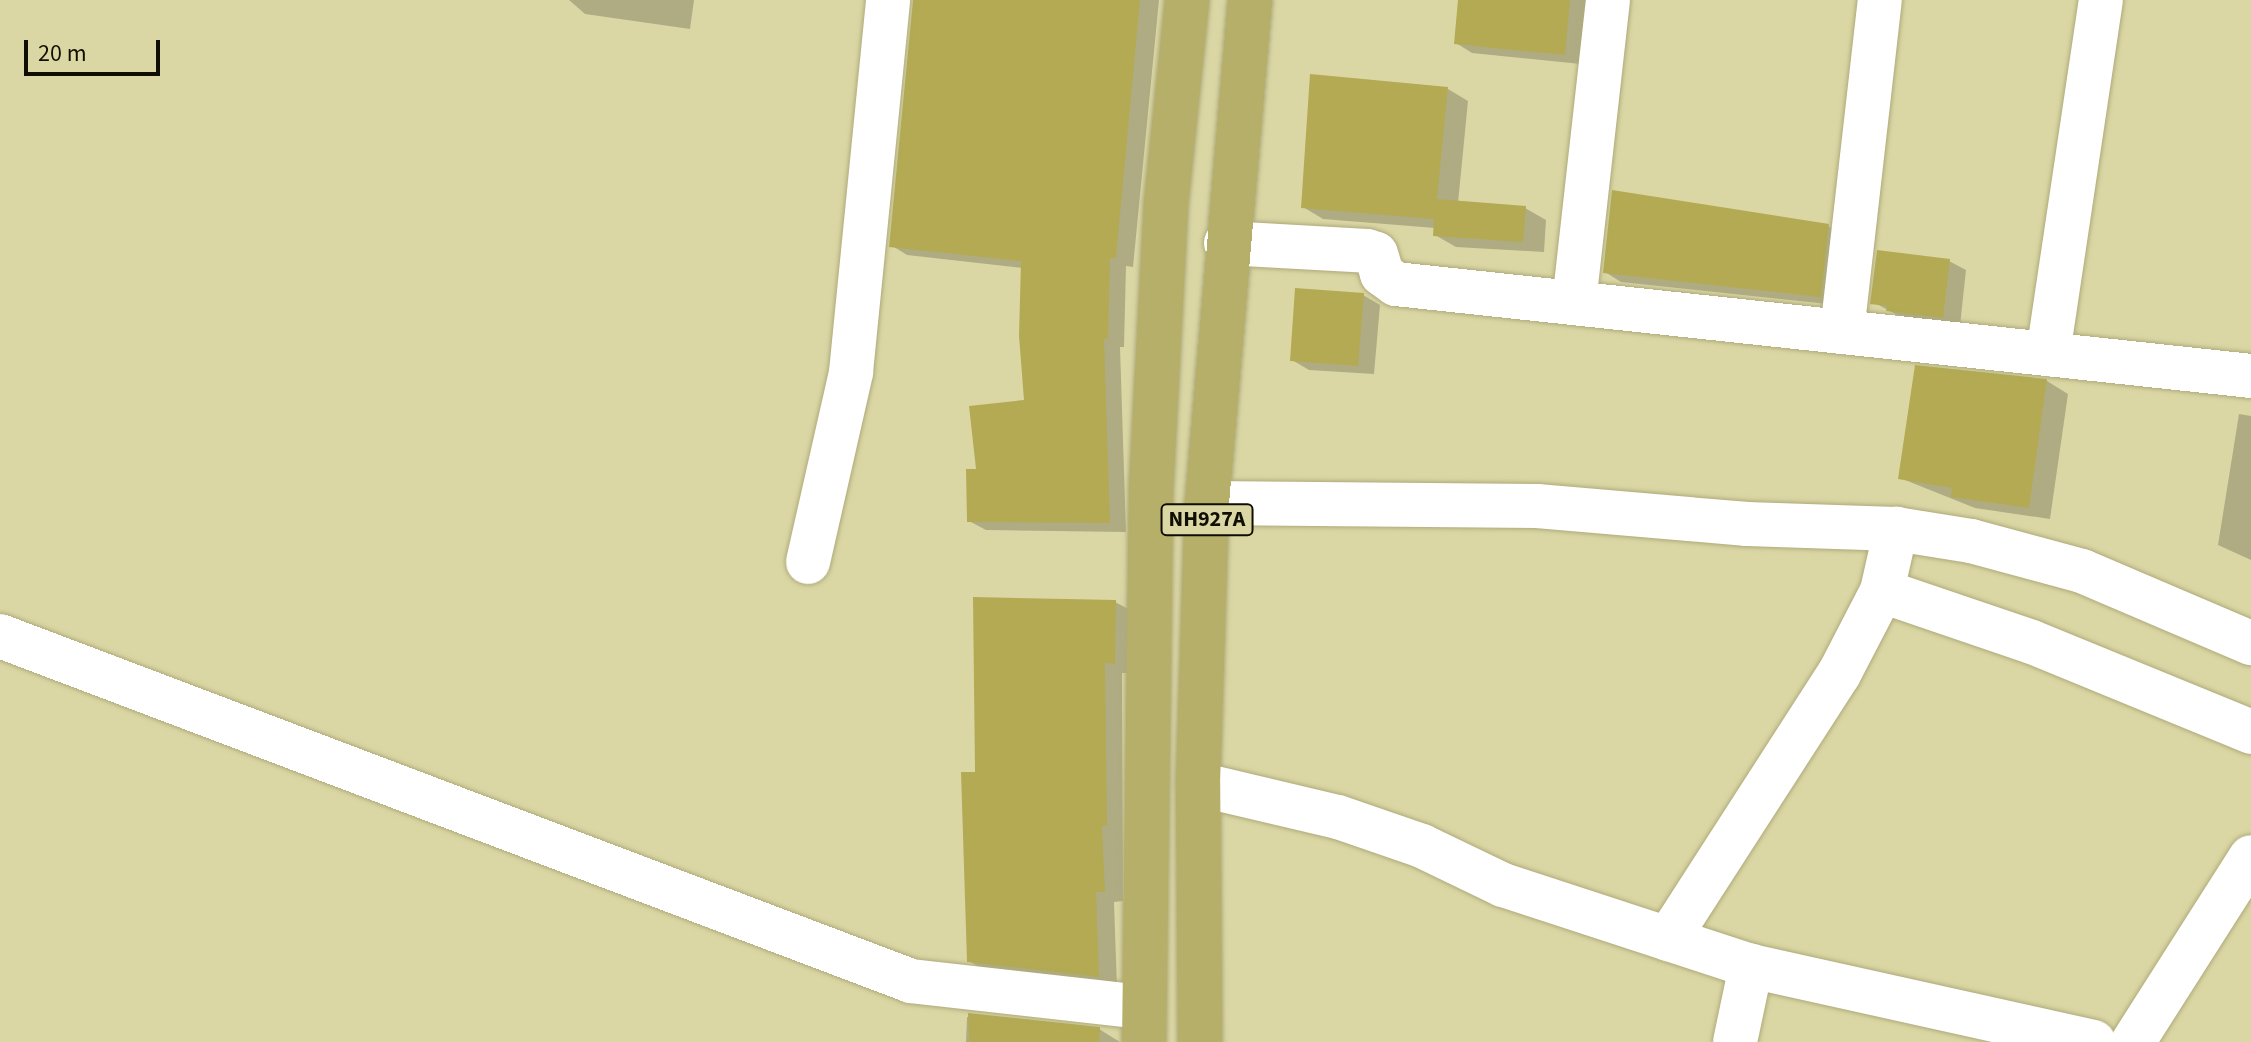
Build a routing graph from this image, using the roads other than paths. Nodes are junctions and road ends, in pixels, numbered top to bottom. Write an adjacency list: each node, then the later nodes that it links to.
1 (888, 0): 14 (street)
2 (1187, 0): 19 (highway, NH927A)
3 (1250, 0): 7 (highway, NH927A)
4 (1608, 0): 8 (street)
5 (1880, 0): 9 (street)
6 (2101, 0): 10 (street)
7 (1226, 243): 8 (street); 12 (highway, NH927A)
8 (1574, 303): 9 (street)
9 (1842, 332): 10 (street)
10 (2048, 354): 11 (street)
11 (2251, 376)
12 (1207, 503): 13 (street); 18 (highway, NH927A)
13 (1896, 529): 15 (street); 17 (street)
14 (808, 562)
15 (1882, 591): 20 (street); 25 (street)
16 (0, 636): 27 (street)
17 (2251, 643)
18 (1199, 708): 19 (highway); 21 (highway, NH927A)
19 (1151, 709): 23 (highway, NH927A)
20 (2251, 732)
21 (1198, 784): 24 (highway, NH927A); 25 (street)
22 (2251, 857): 31 (street)
23 (1148, 863): 24 (highway); 27 (highway, NH927A)
24 (1199, 863): 28 (highway, NH927A)
25 (1668, 939): 26 (street)
26 (1751, 966): 29 (street); 30 (street)
27 (1144, 1024)
28 (1200, 1042)
29 (1735, 1042)
30 (2094, 1042)
31 (2133, 1042)

